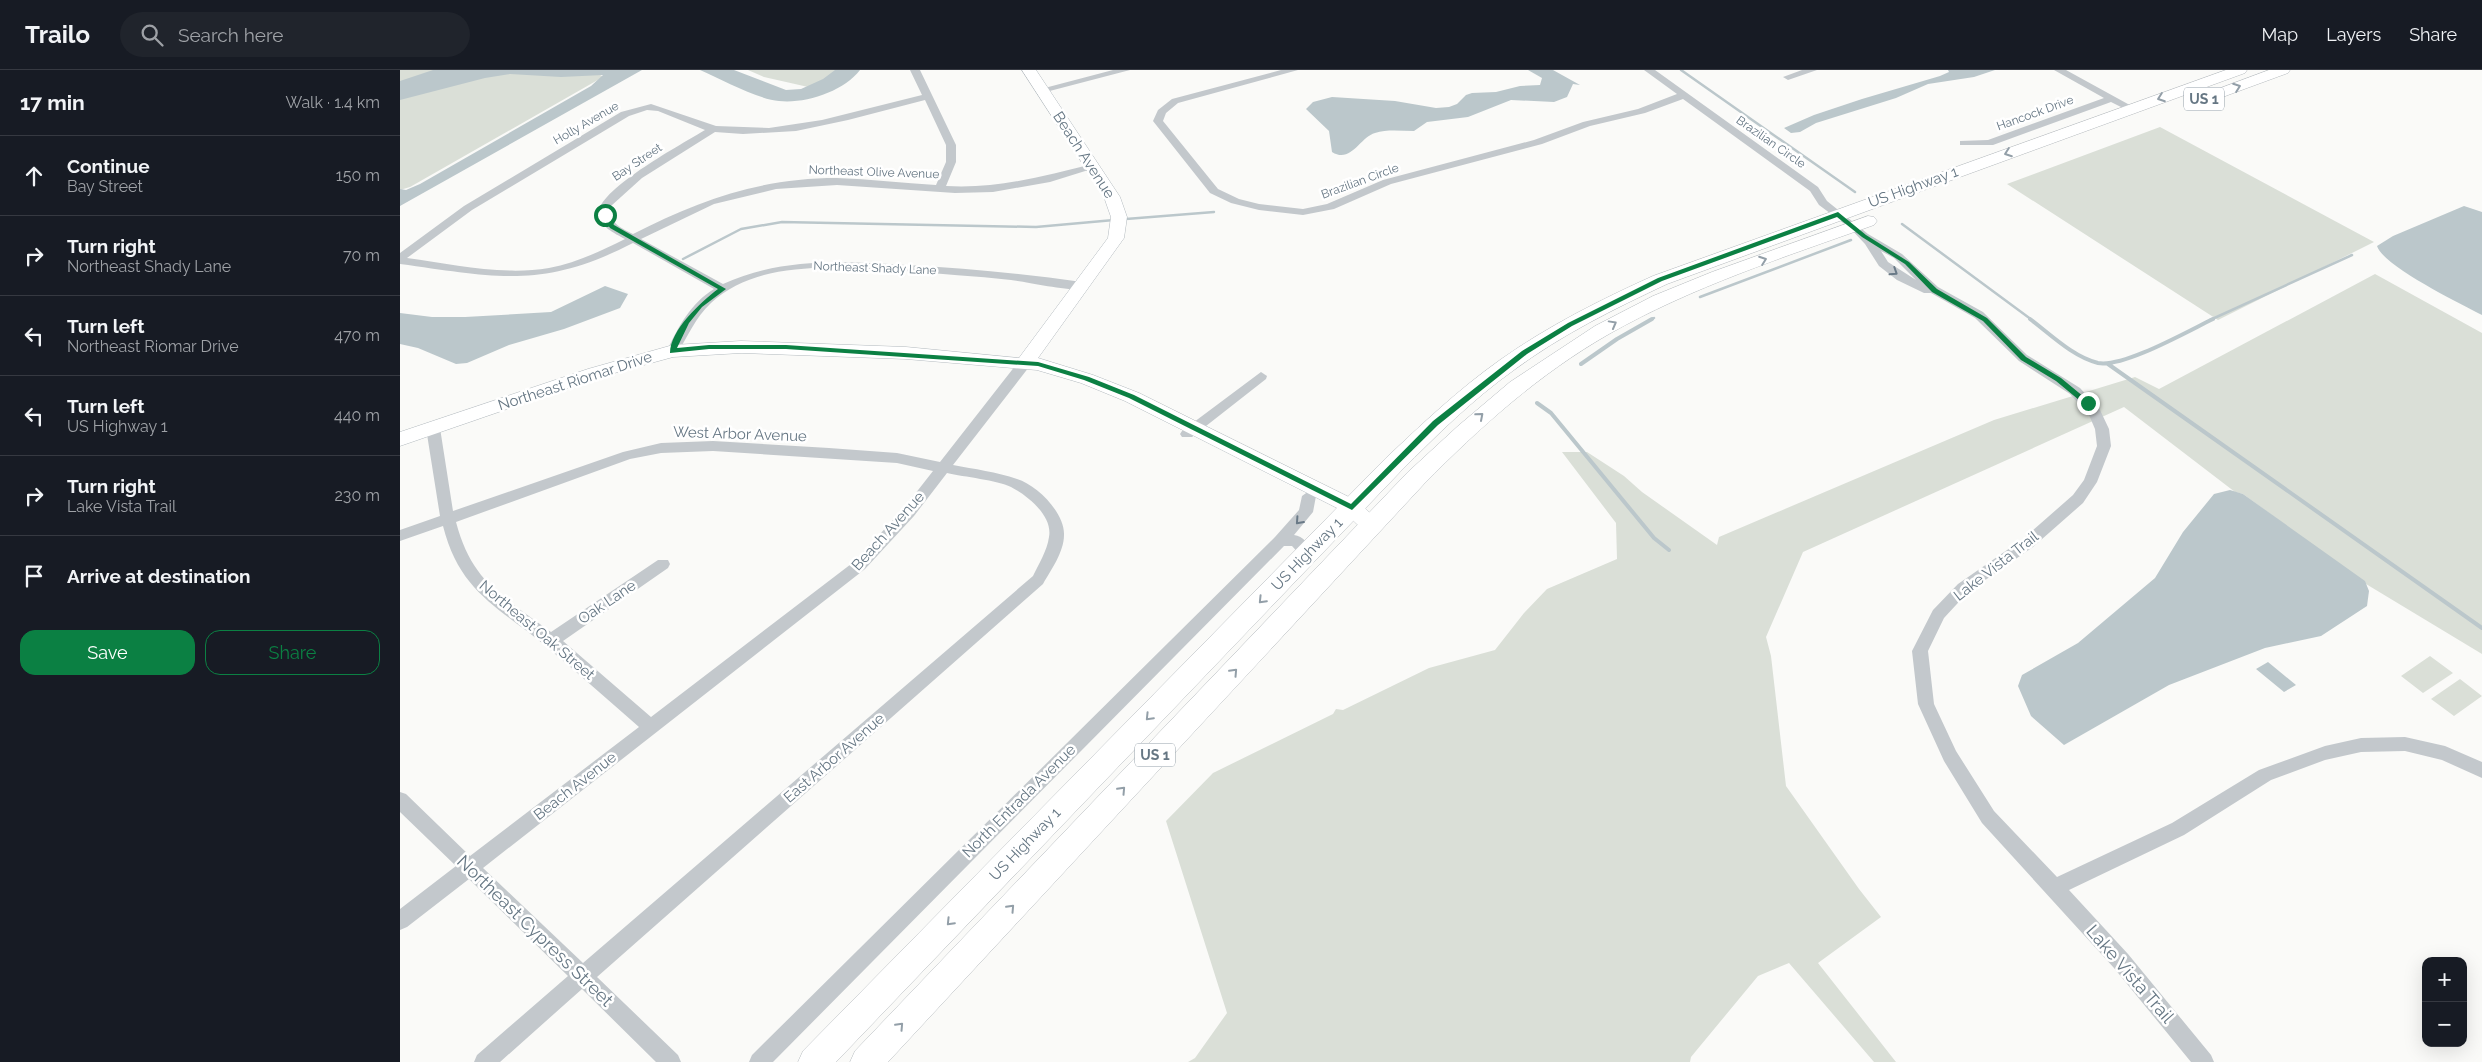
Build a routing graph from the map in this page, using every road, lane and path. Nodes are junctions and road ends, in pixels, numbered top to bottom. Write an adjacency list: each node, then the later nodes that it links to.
1 (915, 70): 13 (street)
2 (1029, 70): 11 (street, Beach Avenue)
3 (1125, 70): 11 (street)
4 (1293, 70): 12 (street, Brazilian Circle)
5 (1650, 70): 12 (street, Brazilian Circle)
6 (1812, 70): 10 (street)
7 (2059, 70): 14 (street)
8 (2240, 70): 15 (main road, US Highway 1 / US 1, one-way to 15)
9 (2283, 70): 16 (main road, US Highway 1 / US 1, one-way to 9)
10 (1788, 77)
11 (1042, 90): 19 (street, Beach Avenue)
12 (1684, 95): 21 (street, Brazilian Circle)
13 (926, 97): 17 (street, Holly Avenue); 20 (street)
14 (2113, 98): 15 (street); 18 (street, Hancock Drive)
15 (2132, 109): 16 (main road); 21 (main road, US Highway 1 / US 1, one-way to 21)
16 (2126, 127): 21 (main road, US Highway 1 / US 1)
17 (713, 129): 22 (street, Bay Street); 23 (street, Holly Avenue)
18 (1964, 143)
19 (1093, 167): 20 (street, Northeast Olive Avenue); 24 (street, Beach Avenue)
20 (940, 188): 22 (street, Northeast Olive Avenue)
21 (1852, 225): 34 (main road, US Highway 1 / US 1); 36 (main road, US Highway 1 / US 1, one-way to 21); 46 (street, Lake Vista Trail)
22 (633, 238): 23 (street, Northeast Olive Avenue); 25 (street, Bay Street)
23 (400, 259)
24 (1082, 286): 25 (street, Northeast Shady Lane); 27 (street, Beach Avenue)
25 (723, 289): 26 (street, Northeast Shady Lane)
26 (673, 351): 27 (street, Northeast Riomar Drive); 29 (street, Northeast Riomar Drive)
27 (1024, 364): 30 (street, Northeast Riomar Drive); 32 (street, Beach Avenue)
28 (1261, 376): 30 (street)
29 (433, 428): 31 (street, Northeast Riomar Drive); 35 (street, Northeast Oak Street)
30 (1190, 431): 33 (street, Northeast Riomar Drive); 34 (street, Northeast Riomar Drive)
31 (400, 439)
32 (942, 468): 35 (street, West Arbor Avenue); 42 (street, Beach Avenue); 48 (street, East Arbor Avenue)
33 (1309, 496): 34 (street, Northeast Riomar Drive); 38 (street, North Entrada Avenue, one-way to 38)
34 (1348, 511): 36 (street, Northeast Riomar Drive); 39 (main road, US Highway 1 / US 1)
35 (448, 518): 37 (street, West Arbor Avenue); 41 (street, Northeast Oak Street)
36 (1372, 525): 53 (main road, US Highway 1 / US 1, one-way to 36)
37 (400, 536)
38 (1280, 541): 39 (street); 51 (street, North Entrada Avenue)
39 (1307, 553): 52 (main road, US Highway 1 / US 1, one-way to 52)
40 (663, 564): 41 (street, Oak Lane)
41 (551, 641): 42 (street, Northeast Oak Street)
42 (650, 727): 45 (street, Beach Avenue)
43 (2482, 770): 46 (street)
44 (400, 800): 45 (street, Northeast Cypress Street)
45 (469, 868): 47 (street, Beach Avenue); 48 (street, Northeast Cypress Street)
46 (2054, 888): 54 (street, Lake Vista Trail)
47 (400, 921)
48 (582, 977): 49 (street, East Arbor Avenue); 50 (street, Northeast Cypress Street)
49 (484, 1062)
50 (671, 1062)
51 (759, 1062)
52 (814, 1062)
53 (866, 1062)
54 (2204, 1062)

